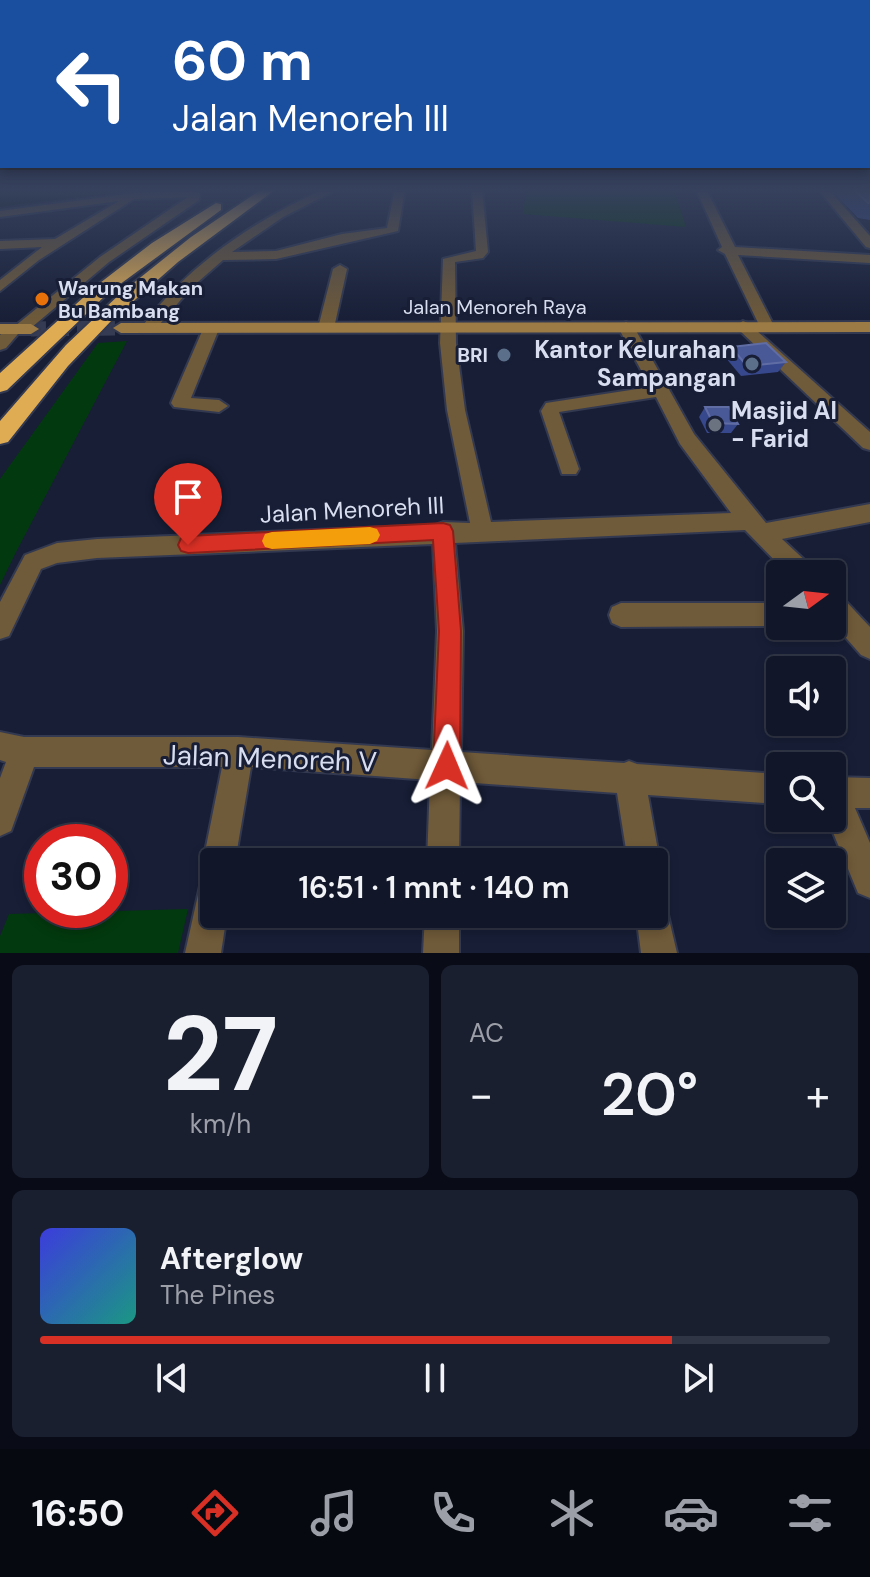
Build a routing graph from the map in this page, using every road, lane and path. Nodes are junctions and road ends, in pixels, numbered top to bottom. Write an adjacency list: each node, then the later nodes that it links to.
1 (71, 233): 9 (street)
2 (141, 233): 24 (street)
3 (176, 233): 27 (highway)
4 (205, 233): 30 (highway)
5 (251, 233): 12 (street)
6 (374, 233): 12 (street)
7 (481, 233): 18 (street)
8 (720, 233): 11 (street)
9 (55, 243): 10 (street); 15 (street)
10 (0, 245)
11 (727, 250): 13 (street); 17 (street)
12 (220, 256): 22 (street)
13 (870, 259)
14 (340, 269): 23 (street)
15 (0, 287)
16 (743, 326): 17 (main road, Jalan Menoreh Raya); 19 (main road, Jalan Menoreh Raya); 31 (street)
17 (766, 326): 20 (main road, Jalan Menoreh Raya)
18 (448, 327): 19 (main road, Jalan Menoreh Raya); 23 (main road, Jalan Menoreh Raya); 36 (street)
19 (626, 327): 28 (street)
20 (870, 327)
21 (121, 328): 22 (main road, Jalan Menoreh Raya)
22 (149, 328): 25 (main road, Jalan Menoreh Raya)
23 (326, 328): 25 (main road, Jalan Menoreh Raya)
24 (16, 329): 26 (street)
25 (211, 329): 29 (street)
26 (0, 345)
27 (0, 385)
28 (660, 391): 32 (street); 34 (street)
29 (219, 406)
30 (0, 436)
31 (870, 443)
32 (569, 469)
33 (870, 513): 34 (street, Jalan Menoreh III)
34 (757, 527): 36 (street, Jalan Menoreh III); 37 (street)
35 (443, 531): 36 (street, Jalan Menoreh III); 41 (street, Jalan Menoreh III); 45 (street)
36 (482, 531)
37 (789, 560)
38 (621, 615): 39 (street)
39 (766, 615)
40 (846, 622): 42 (street)
41 (0, 627)
42 (870, 646)
43 (12, 749): 44 (street, Jalan Menoreh V); 50 (street)
44 (239, 752): 45 (street, Jalan Menoreh V); 52 (street)
45 (447, 766): 46 (street, Jalan Menoreh V); 53 (street)
46 (629, 776): 47 (street, Jalan Menoreh V); 54 (street)
47 (766, 788)
48 (846, 792): 49 (street)
49 (870, 793)
50 (0, 820)
51 (846, 825): 55 (street)
52 (222, 848)
53 (444, 848)
54 (642, 848)
55 (870, 881)
56 (207, 928): 59 (street)
57 (442, 928): 60 (street)
58 (655, 928): 61 (street)
59 (203, 953)
60 (441, 953)
61 (659, 953)

